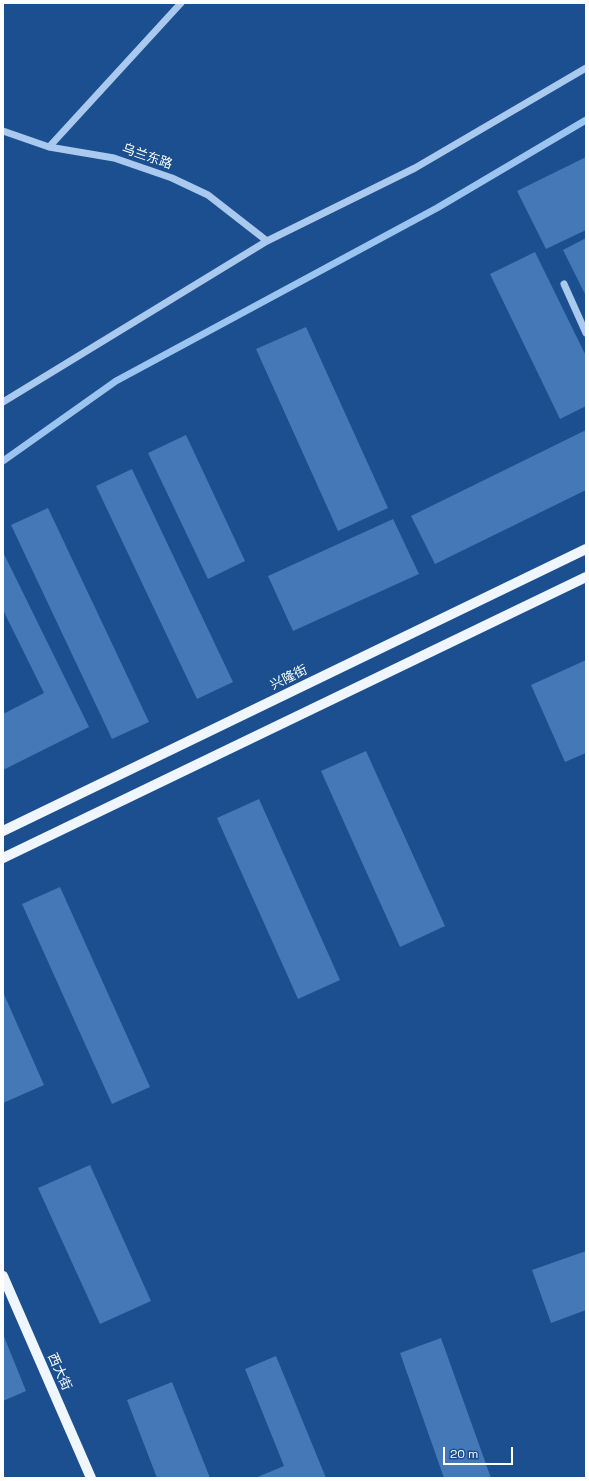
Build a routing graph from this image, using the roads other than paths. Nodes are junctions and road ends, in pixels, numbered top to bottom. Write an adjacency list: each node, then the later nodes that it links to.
1 (181, 3): 4 (street)
2 (586, 68): 5 (street)
3 (3, 131): 4 (street, 乌兰东路)
4 (49, 146): 5 (street, 乌兰东路)
5 (267, 241): 8 (street)
6 (564, 284): 7 (street)
7 (586, 333)
8 (3, 402)
9 (586, 549): 11 (main road, 兴隆街)
10 (586, 577): 12 (main road)
11 (3, 831)
12 (3, 858)
13 (3, 1276): 14 (main road, 西大街)
14 (92, 1478)

